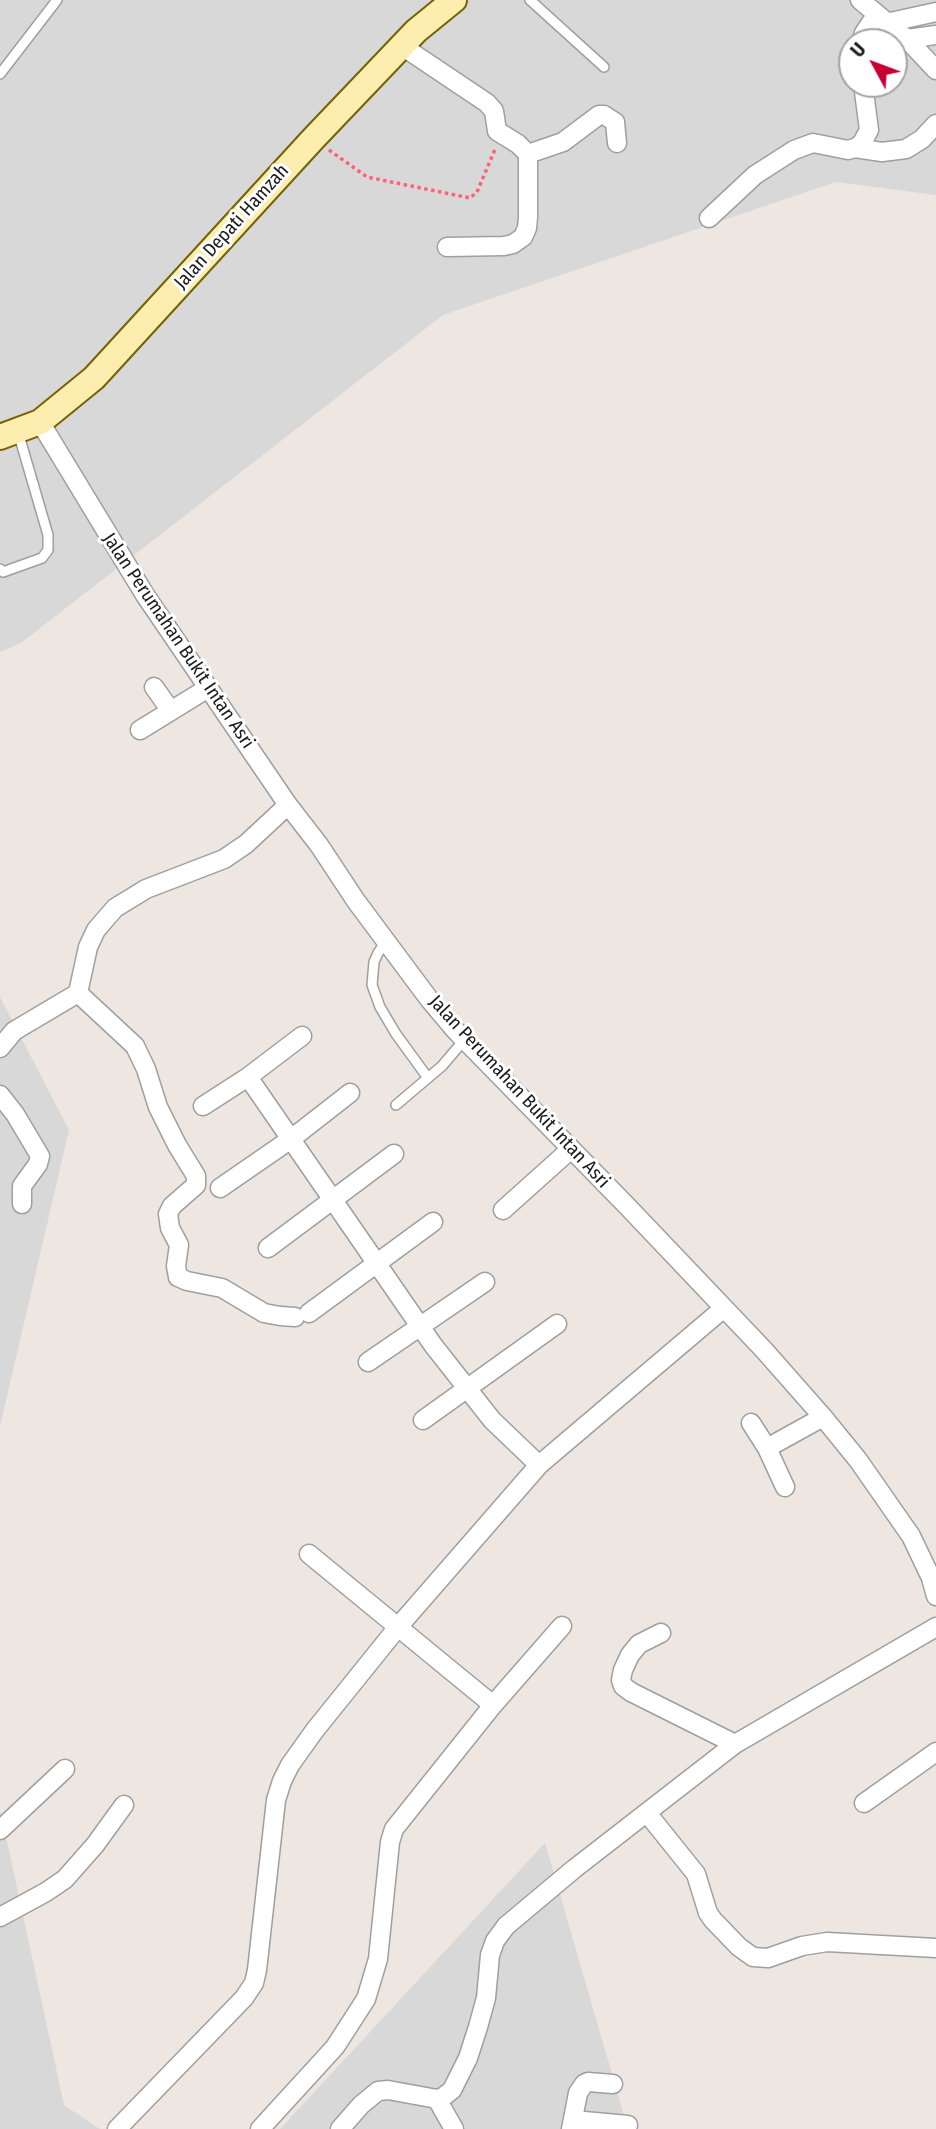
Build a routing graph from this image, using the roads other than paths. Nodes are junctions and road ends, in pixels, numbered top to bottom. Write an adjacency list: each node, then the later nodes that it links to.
1 (57, 0): 15 (lane)
2 (454, 0): 12 (main road, Jalan Depati Hamzah)
3 (530, 0): 13 (lane)
4 (860, 0): 6 (street)
5 (936, 12): 6 (street)
6 (881, 18): 7 (street); 8 (street)
7 (870, 28)
8 (893, 28)
9 (936, 35): 10 (street)
10 (908, 39)
11 (908, 40): 14 (street)
12 (402, 46): 20 (street); 23 (main road, Jalan Depati Hamzah)
13 (604, 67)
14 (936, 70)
15 (0, 74)
16 (865, 98): 19 (street)
17 (936, 124): 19 (street)
18 (617, 143): 20 (street)
19 (855, 148): 21 (street)
20 (528, 154): 22 (street)
21 (709, 218)
22 (447, 247)
23 (19, 430): 24 (lane); 26 (street, Jalan Perumahan Bukit Intan Asri)
24 (0, 569)
25 (154, 687): 27 (street)
26 (208, 688): 27 (street); 29 (street, Jalan Perumahan Bukit Intan Asri)
27 (171, 711): 28 (street)
28 (140, 730)
29 (288, 805): 30 (street, Jalan Perumahan Bukit Intan Asri); 31 (street)
30 (386, 941): 33 (street, Jalan Perumahan Bukit Intan Asri); 36 (lane)
31 (78, 993): 34 (street); 50 (street)
32 (302, 1035): 35 (street)
33 (465, 1039): 36 (lane); 42 (street, Jalan Perumahan Bukit Intan Asri)
34 (0, 1048)
35 (248, 1077): 40 (street); 41 (street)
36 (428, 1078): 39 (lane)
37 (350, 1093): 41 (street)
38 (0, 1095): 46 (street)
39 (396, 1105)
40 (203, 1106)
41 (291, 1139): 44 (street); 45 (street)
42 (571, 1149): 47 (street); 52 (street, Jalan Perumahan Bukit Intan Asri)
43 (394, 1154): 45 (street)
44 (220, 1188)
45 (333, 1200): 49 (street); 50 (street)
46 (22, 1204)
47 (503, 1210)
48 (433, 1222): 50 (street)
49 (268, 1248)
50 (377, 1264): 54 (street)
51 (485, 1282): 54 (street)
52 (724, 1308): 57 (street, Jalan Perumahan Bukit Intan Asri); 61 (street)
53 (557, 1324): 56 (street)
54 (420, 1327): 55 (street); 56 (street)
55 (368, 1362)
56 (467, 1390): 58 (street); 61 (street)
57 (823, 1417): 60 (street); 64 (street, Jalan Perumahan Bukit Intan Asri)
58 (423, 1420)
59 (751, 1423): 60 (street)
60 (767, 1448): 62 (street)
61 (539, 1465): 66 (street)
62 (785, 1487)
63 (309, 1554): 66 (street)
64 (936, 1596)
65 (562, 1626): 69 (street)
66 (398, 1627): 69 (street); 83 (street)
67 (936, 1627): 70 (street)
68 (661, 1633): 70 (street)
69 (493, 1705): 84 (street)
70 (736, 1744): 75 (street)
71 (936, 1752): 73 (street)
72 (65, 1769): 76 (street)
73 (864, 1803)
74 (124, 1805): 77 (street)
75 (647, 1813): 78 (street); 80 (street)
76 (0, 1829)
77 (0, 1917)
78 (936, 1948)
79 (613, 2084): 81 (street)
80 (437, 2098): 85 (street); 86 (street)
81 (572, 2125): 82 (street)
82 (628, 2125)
83 (117, 2129)
84 (260, 2129)
85 (340, 2129)
86 (454, 2129)

